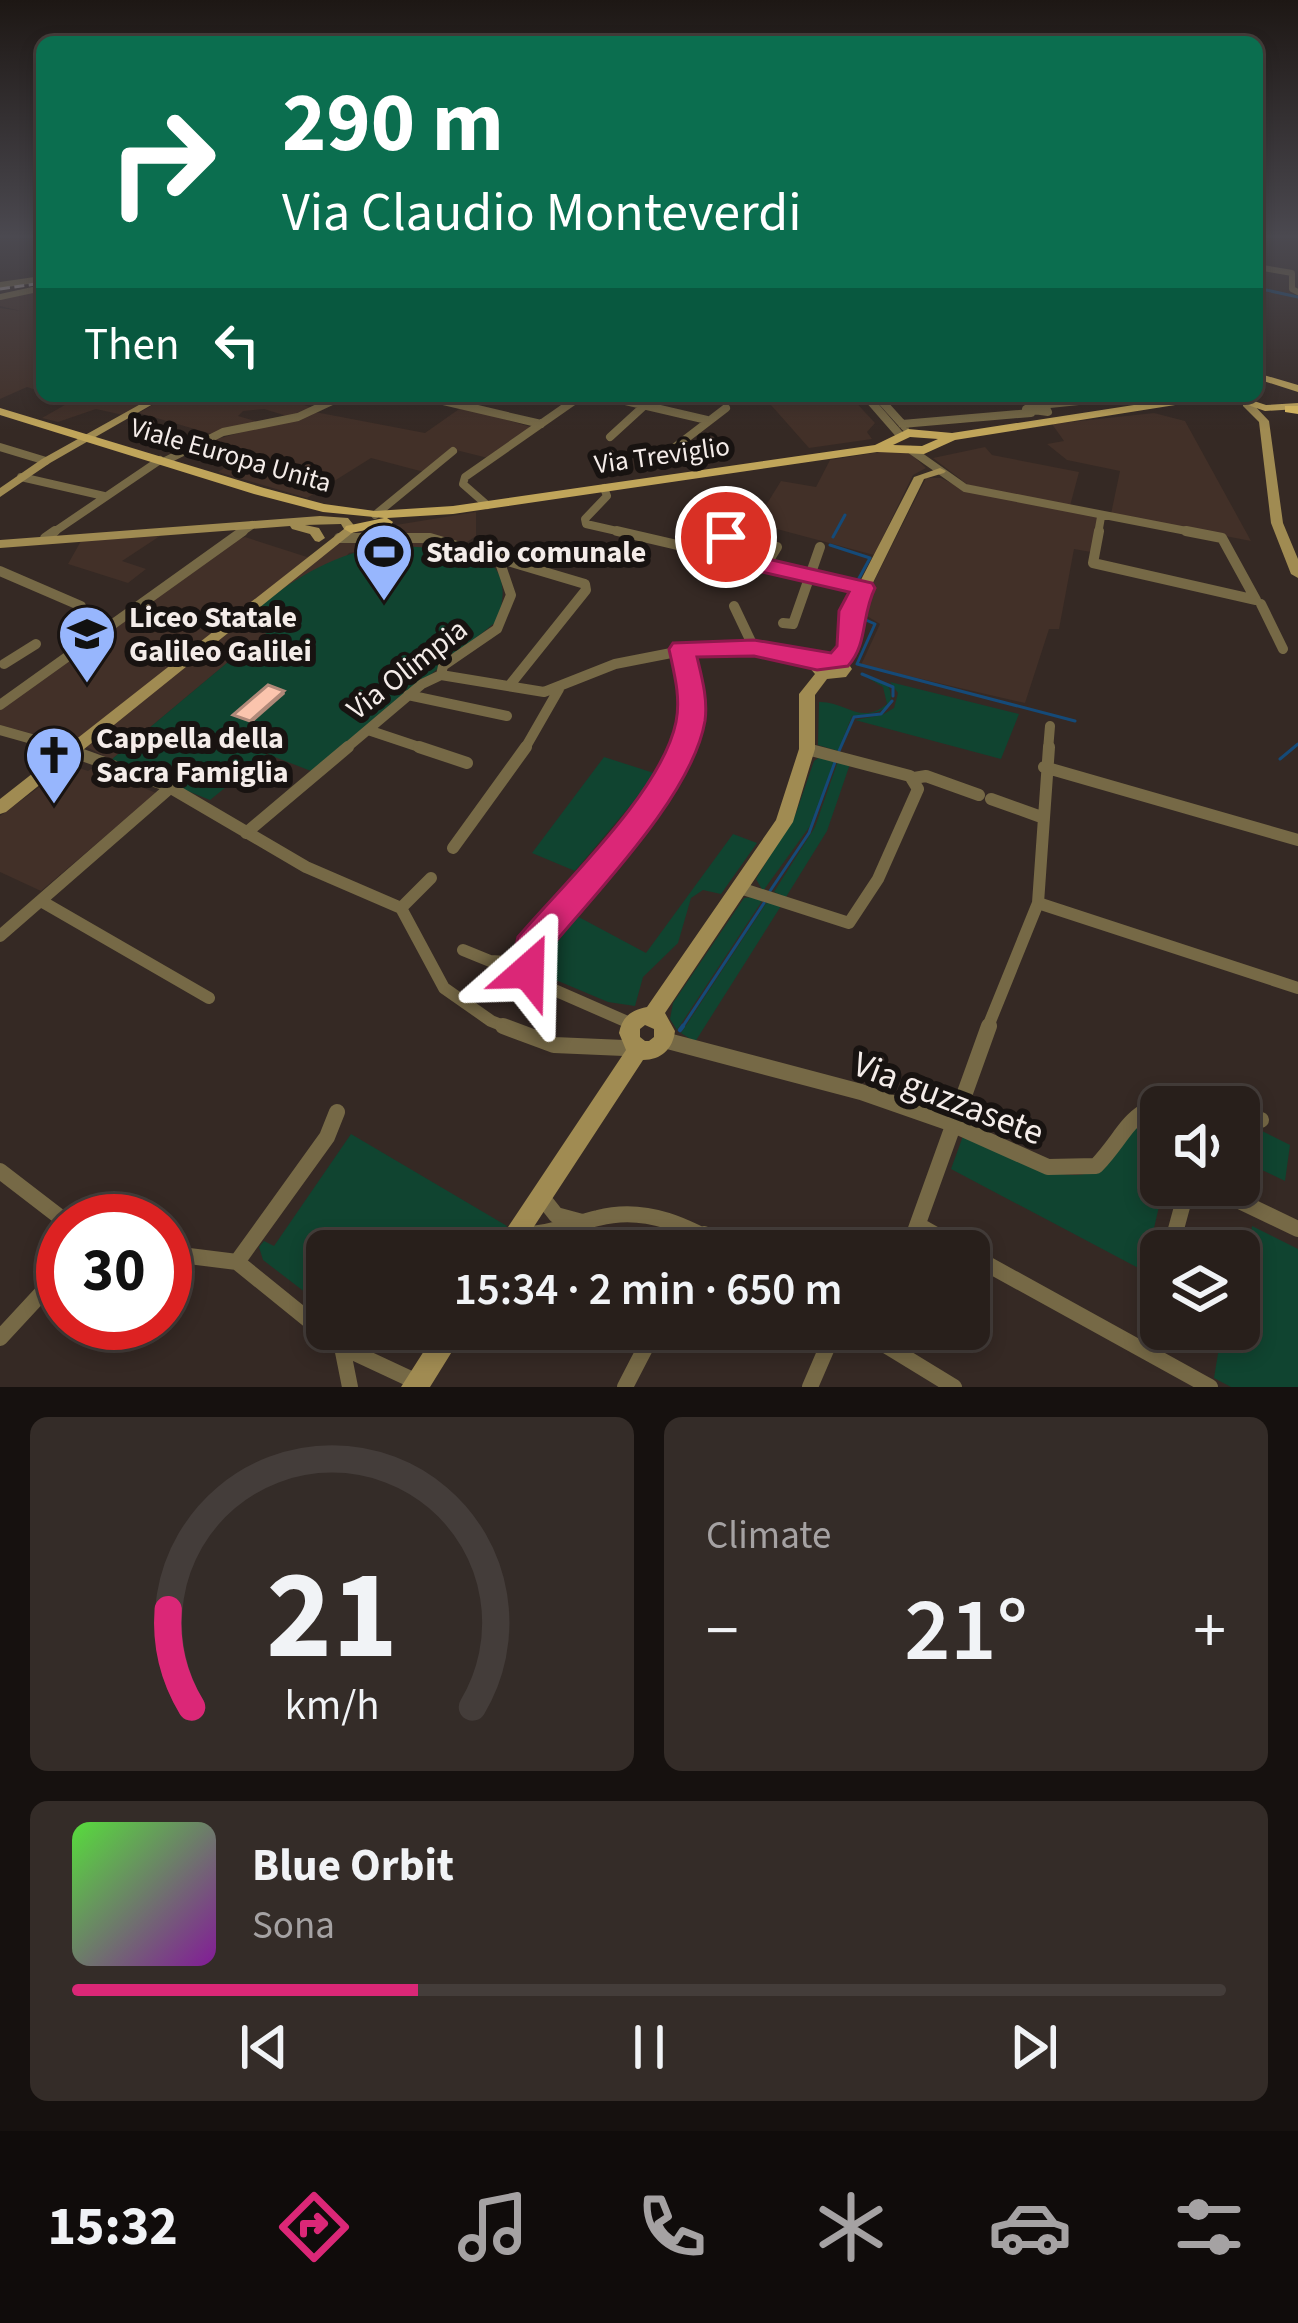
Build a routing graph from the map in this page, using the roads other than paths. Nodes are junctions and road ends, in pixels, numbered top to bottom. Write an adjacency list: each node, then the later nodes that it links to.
1 (1263, 377): 2 (main road)
2 (1295, 387)
3 (151, 402): 27 (street)
4 (331, 402): 32 (street)
5 (448, 402): 23 (street)
6 (573, 402): 23 (street)
7 (631, 402): 16 (street)
8 (872, 402): 25 (street)
9 (881, 402): 25 (street)
10 (1071, 402): 17 (street)
11 (1191, 402): 15 (main road)
12 (1212, 402): 15 (main road)
13 (1239, 402): 22 (street)
14 (1245, 402): 19 (main road)
15 (1187, 403): 26 (main road)
16 (645, 405): 21 (street); 24 (street)
17 (1034, 406): 25 (street)
18 (726, 408): 21 (street)
19 (1291, 409): 22 (street)
20 (0, 411): 27 (main road, Viale Europa Unita)
21 (707, 420): 33 (street)
22 (1264, 421): 58 (street)
23 (542, 424): 40 (street)
24 (610, 437)
25 (907, 437): 26 (main road); 30 (main road); 37 (main road, Via Treviglio)
26 (952, 437): 30 (main road)
27 (86, 438): 31 (street); 32 (main road, Viale Europa Unita)
28 (0, 447): 31 (street)
29 (453, 451): 43 (street)
30 (928, 451): 34 (street)
31 (46, 461): 35 (street)
32 (163, 461): 36 (main road, Viale Europa Unita); 39 (street)
33 (652, 464)
34 (940, 471): 44 (street); 60 (street)
35 (21, 477): 38 (street); 39 (street)
36 (259, 491): 45 (main road, Viale Europa Unita); 45 (main road)
37 (605, 492): 40 (main road, Via Treviglio); 53 (street)
38 (0, 493)
39 (104, 496): 49 (street)
40 (487, 505): 41 (main road, Via Treviglio)
41 (454, 510): 42 (main road, Viale Europa Unita)
42 (428, 513): 43 (main road, Viale Europa Unita); 45 (main road)
43 (375, 515): 45 (main road, Viale Europa Unita)
44 (1101, 517): 44 (street)
45 (332, 525): 46 (street); 55 (street); 81 (street)
46 (250, 528): 49 (street); 75 (street)
47 (700, 531): 53 (street)
48 (726, 537): 54 (street)
49 (45, 538): 50 (street)
50 (0, 544)
51 (777, 547): 56 (street)
52 (820, 547): 59 (street)
53 (688, 548): 54 (street)
54 (715, 554): 56 (street)
55 (498, 557): 71 (street, Via Olimpia); 72 (street)
56 (765, 566): 59 (street)
57 (0, 571): 62 (street)
58 (1298, 574)
59 (809, 576): 60 (street); 64 (street)
60 (858, 587): 70 (street)
61 (1261, 604): 68 (street)
62 (81, 606)
63 (734, 607): 66 (street)
64 (782, 622)
65 (36, 644): 69 (street)
66 (754, 648): 67 (street); 70 (street)
67 (682, 649): 73 (street); 98 (street)
68 (1283, 649)
69 (1, 664)
70 (820, 668): 80 (street)
71 (441, 675): 72 (street); 74 (street, Via Olimpia)
72 (508, 686): 73 (street)
73 (559, 689): 90 (street)
74 (408, 695): 76 (street); 79 (street, Via Olimpia)
75 (0, 705)
76 (507, 716)
77 (1050, 726): 83 (street)
78 (0, 730): 81 (street)
79 (368, 730): 82 (street); 88 (street, Via Olimpia)
80 (807, 748): 84 (street); 92 (street)
81 (69, 752): 85 (street); 86 (street)
82 (466, 763)
83 (1044, 767): 87 (street); 89 (street)
84 (914, 778): 87 (street); 92 (street)
85 (171, 788): 88 (street); 93 (street)
86 (0, 808)
87 (1044, 818): 94 (street)
88 (246, 833): 95 (street)
89 (1298, 840)
90 (453, 848)
91 (431, 878): 95 (street)
92 (740, 888): 101 (street)
93 (40, 902): 96 (street); 100 (street)
94 (1038, 903): 99 (street); 105 (street)
95 (401, 908): 101 (street)
96 (0, 936)
97 (463, 950): 98 (street)
98 (526, 963): 101 (street)
99 (1298, 988)
100 (209, 998)
101 (639, 1033): 102 (street); 107 (street)
102 (664, 1040): 105 (street, Via guzzasete)
103 (1140, 1110): 105 (street, Via guzzasete)
104 (337, 1112): 119 (street)
105 (954, 1125): 111 (street)
106 (0, 1171): 108 (street)
107 (541, 1195): 110 (street); 113 (street)
108 (36, 1199)
109 (1250, 1206): 112 (street)
110 (582, 1222): 114 (street); 115 (street)
111 (918, 1225): 116 (street); 117 (street)
112 (1298, 1229)
113 (517, 1230)
114 (557, 1230)
115 (679, 1230)
116 (916, 1230)
117 (927, 1230)
118 (192, 1256): 119 (street)
119 (237, 1262): 122 (street)
120 (990, 1265): 131 (street)
121 (36, 1299): 123 (street)
122 (306, 1318)
123 (0, 1338)
124 (343, 1350): 133 (street)
125 (348, 1350): 132 (street)
126 (438, 1350): 132 (street)
127 (644, 1350): 134 (street)
128 (826, 1350): 135 (street)
129 (897, 1350): 136 (street)
130 (1151, 1350): 131 (street)
131 (1150, 1353): 137 (street)
132 (415, 1384)
133 (351, 1386)
134 (625, 1387)
135 (810, 1387)
136 (953, 1387)
137 (1210, 1387)

